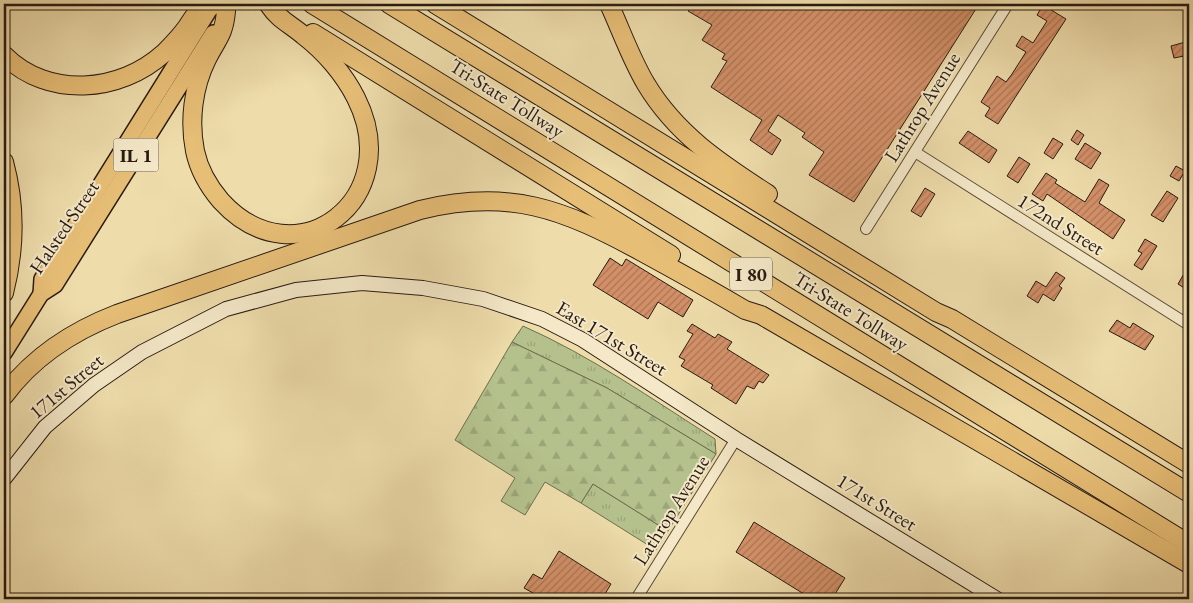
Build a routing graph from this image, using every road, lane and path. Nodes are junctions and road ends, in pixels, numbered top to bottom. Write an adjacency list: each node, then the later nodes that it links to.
1 (312, 4): 23 (highway, Tri-State Tollway / I 80)
2 (389, 4): 22 (highway, Tri-State Tollway / I 80)
3 (435, 4): 14 (highway)
4 (609, 4): 14 (highway)
5 (1008, 4): 9 (street, Lathrop Avenue)
6 (268, 5): 7 (highway); 13 (highway)
7 (220, 6): 8 (highway); 17 (main road, Halsted Street / IL 1)
8 (4, 56)
9 (915, 152): 11 (street, Lathrop Avenue); 15 (street, 172nd Street)
10 (4, 162): 12 (highway)
11 (866, 229)
12 (4, 294)
13 (762, 315): 18 (highway); 24 (highway)
14 (952, 319): 20 (highway)
15 (1189, 325)
16 (167, 338): 19 (street, East 171st Street); 21 (street, 171st Street)
17 (4, 354)
18 (4, 396)
19 (736, 439): 25 (street, Lathrop Avenue); 26 (street, 171st Street)
20 (1189, 464)
21 (4, 479)
22 (1189, 494)
23 (1189, 544)
24 (1189, 564)
25 (636, 599)
26 (997, 599)

